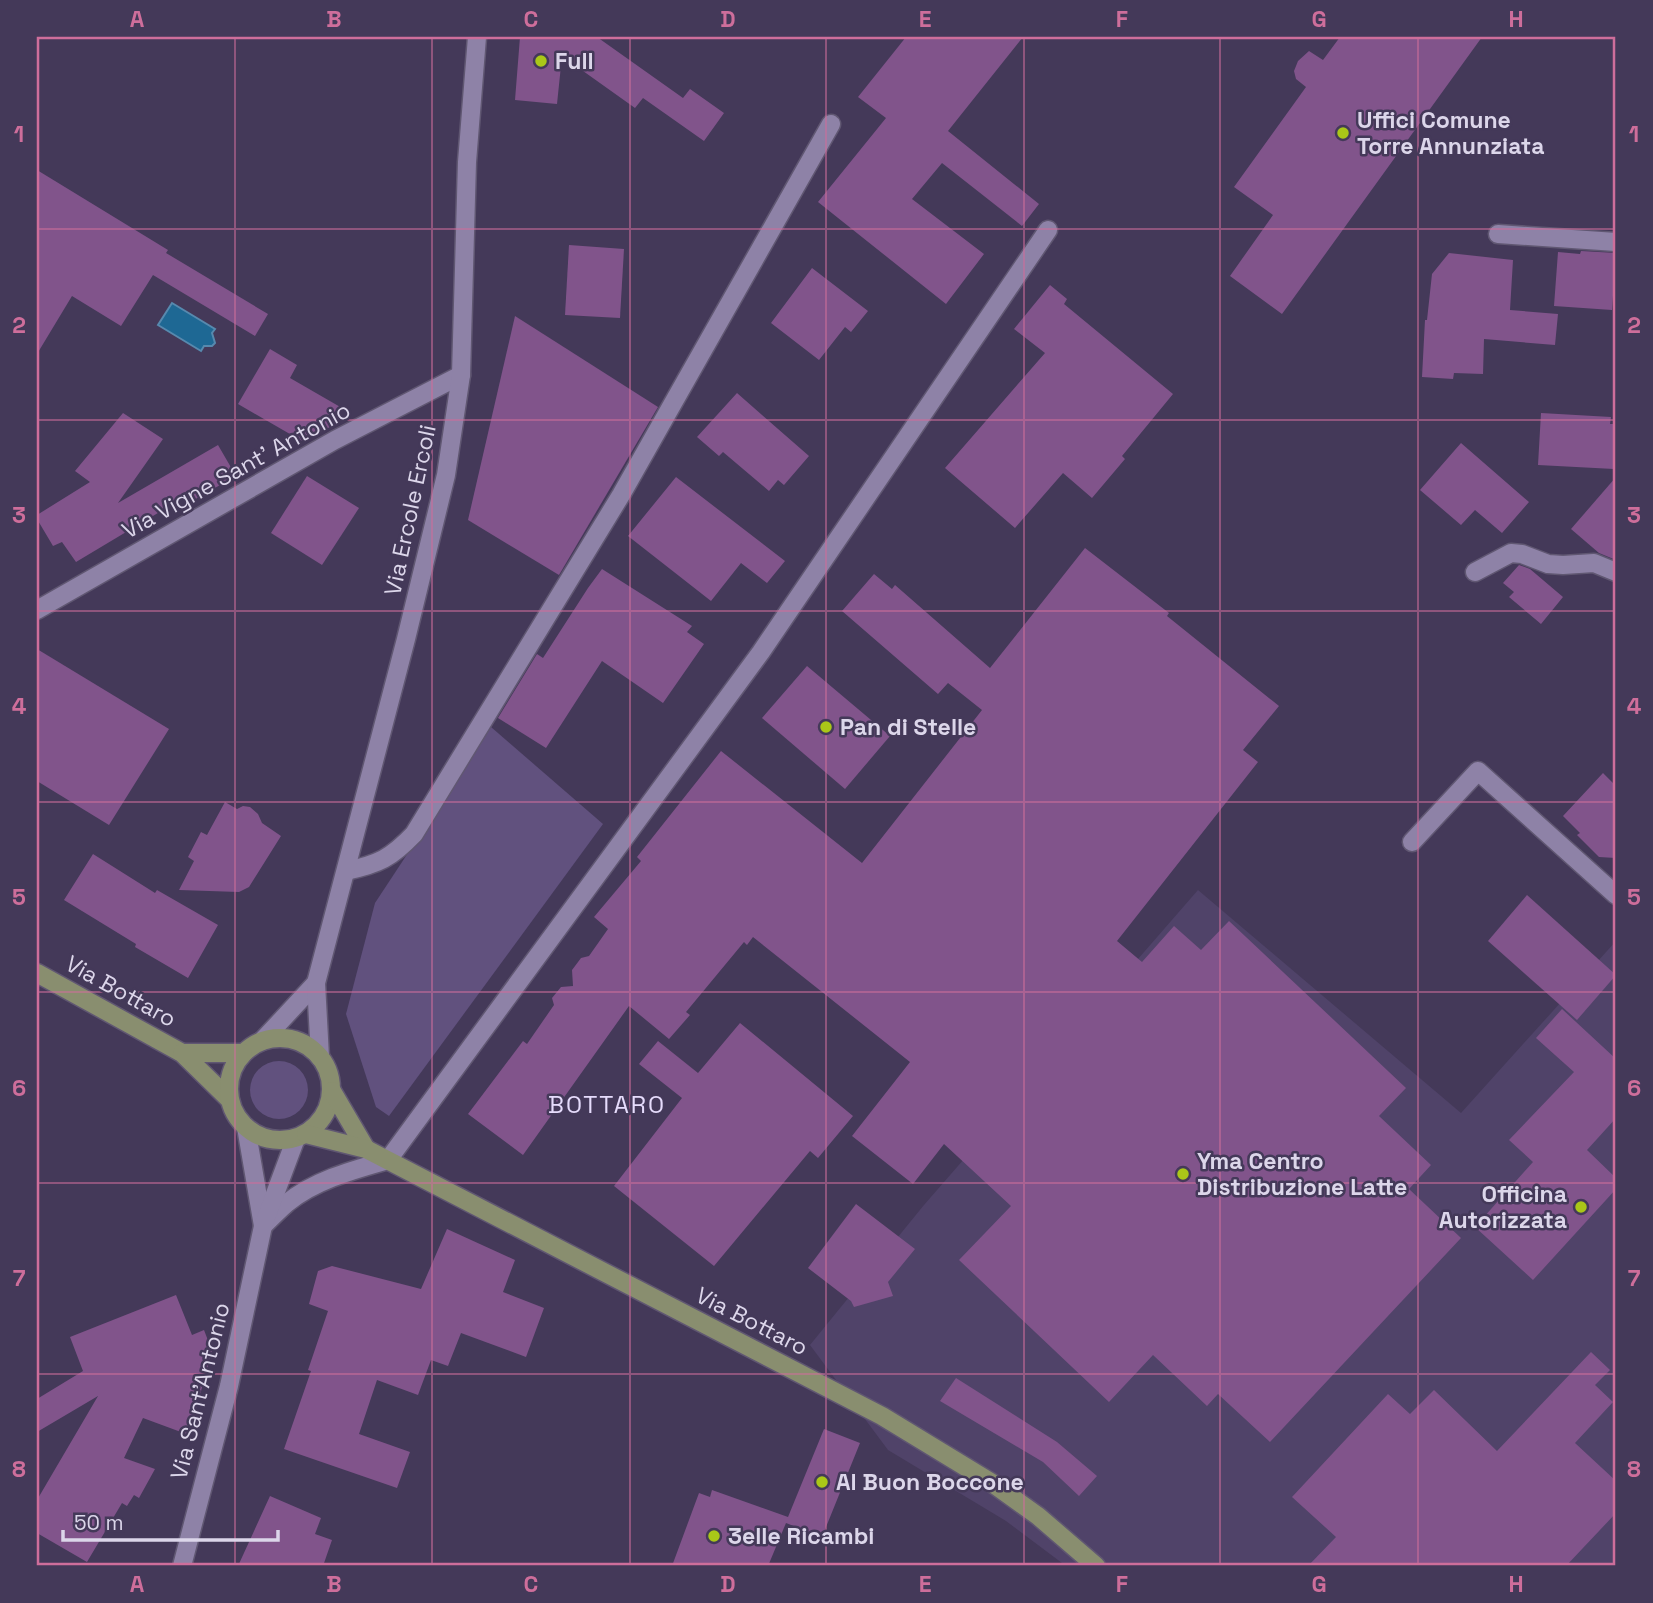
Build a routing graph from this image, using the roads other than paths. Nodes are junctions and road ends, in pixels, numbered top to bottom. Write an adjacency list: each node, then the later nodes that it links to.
1 (477, 37): 6 (street, Via Ercole Ercoli)
2 (831, 124): 11 (street)
3 (1048, 230): 24 (street)
4 (1498, 234): 5 (street)
5 (1616, 242)
6 (461, 375): 9 (street, Via Vigne Sant' Antonio); 11 (street, Via Ercole Ercoli)
7 (1475, 572): 8 (street)
8 (1616, 572)
9 (37, 610)
10 (1412, 842): 12 (street)
11 (346, 871): 14 (street, Via Ercole Ercoli)
12 (1616, 895)
13 (37, 973): 16 (main road, Via Bottaro)
14 (316, 983): 15 (street, Via Ercole Ercoli); 18 (street, Via Ercole Ercoli)
15 (262, 1041): 17 (main road); 18 (main road)
16 (182, 1053): 17 (main road, Via Bottaro); 20 (main road, Via Bottaro)
17 (243, 1054): 20 (main road)
18 (320, 1057): 19 (main road)
19 (332, 1091): 22 (main road); 23 (main road)
20 (230, 1100): 21 (main road)
21 (246, 1128): 22 (main road); 25 (street, Via Sant'Antonio)
22 (301, 1136): 23 (main road, Via Bottaro); 25 (street, Via Sant'Antonio)
23 (366, 1149): 24 (main road, Via Bottaro)
24 (388, 1160): 25 (street); 27 (main road, Via Bottaro)
25 (263, 1226): 26 (street, Via Sant'Antonio)
26 (182, 1566)
27 (1096, 1566)

